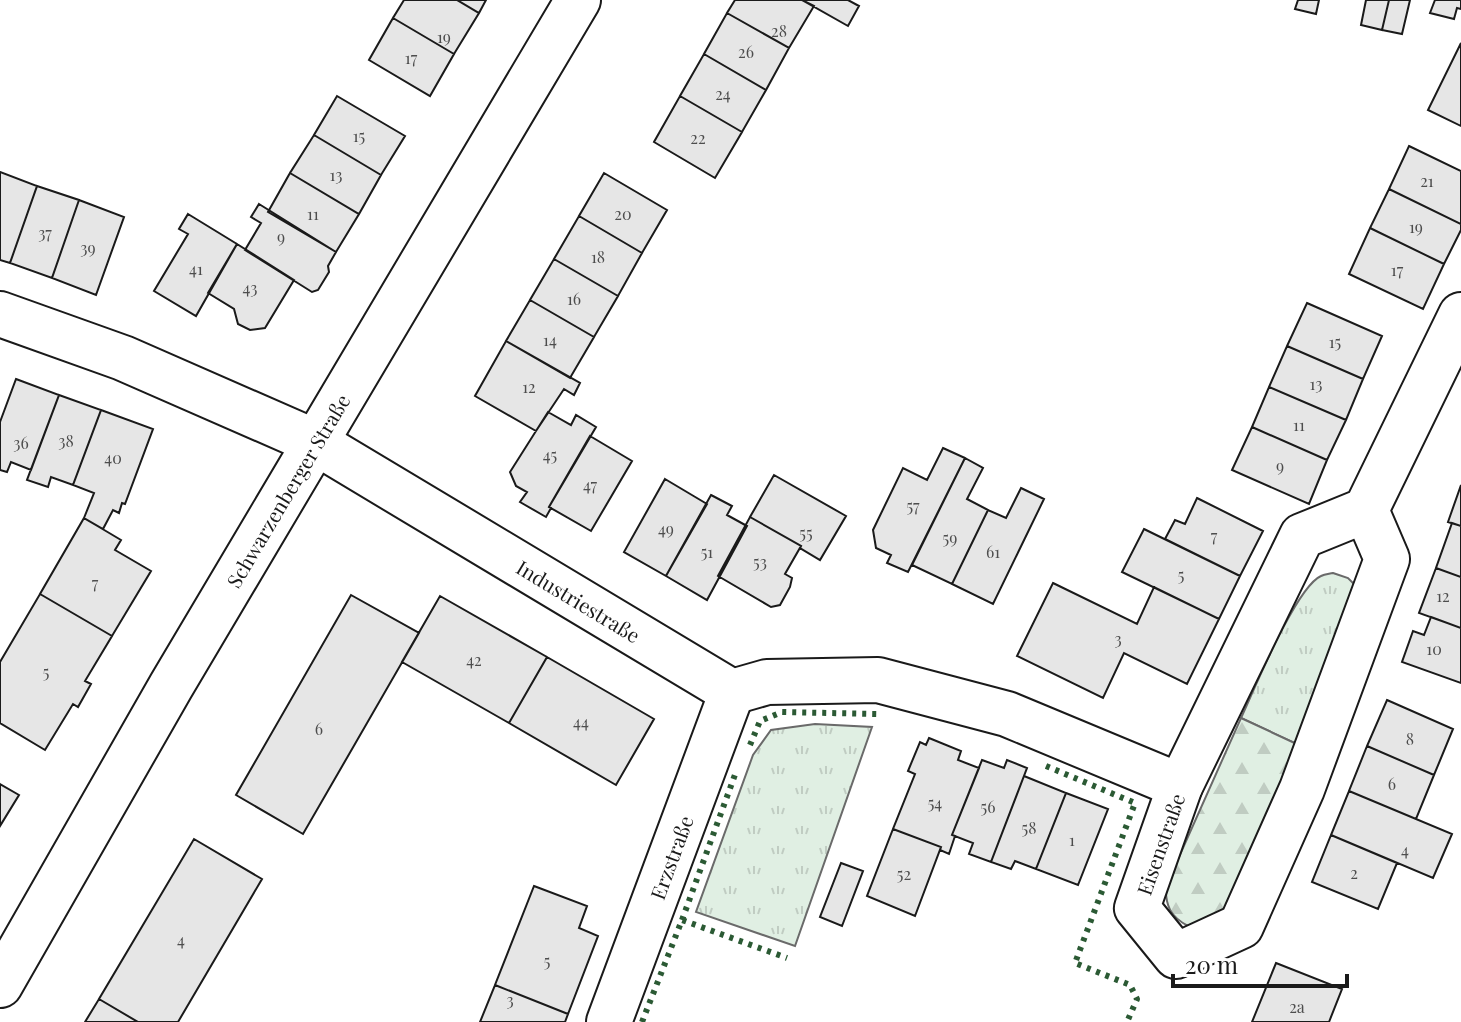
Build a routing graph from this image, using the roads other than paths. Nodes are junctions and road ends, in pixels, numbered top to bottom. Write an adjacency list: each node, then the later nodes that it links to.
1 (578, 0): 4 (street, Schwarzenberger Straße)
2 (0, 314): 4 (street, Industriestraße)
3 (1461, 315): 5 (street)
4 (315, 442): 6 (street, Industriestraße); 8 (street, Schwarzenberger Straße)
5 (1366, 510): 7 (street, Eisenstraße); 7 (street, Eisenstraße)
6 (732, 692): 7 (street); 9 (street, Erzstraße)
7 (1180, 786)
8 (0, 985)
9 (609, 1022)

